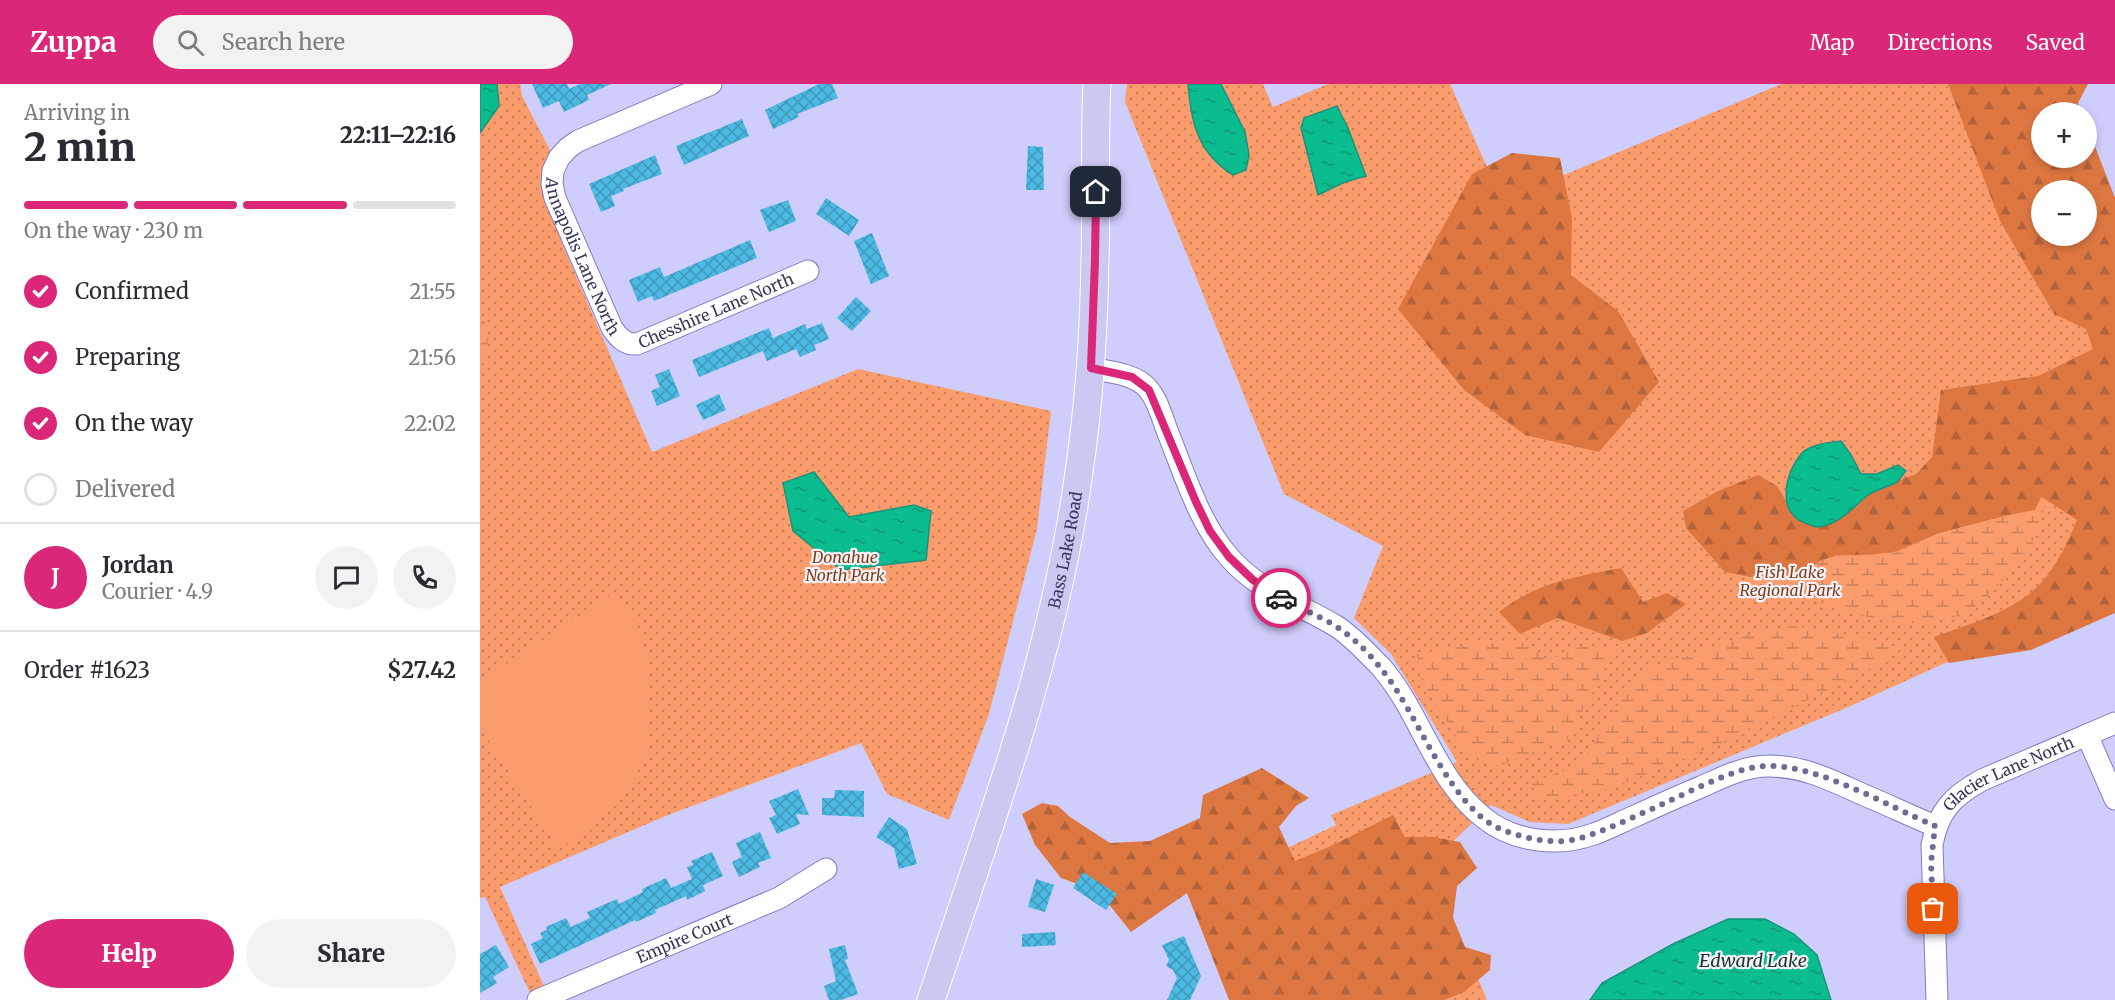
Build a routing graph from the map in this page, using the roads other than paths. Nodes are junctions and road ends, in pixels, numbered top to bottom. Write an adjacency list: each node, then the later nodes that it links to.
1 (711, 84): 4 (street, Annapolis Lane North)
2 (1096, 84): 5 (main road, Bass Lake Road)
3 (808, 271): 4 (street, Chesshire Lane North)
4 (624, 342)
5 (1091, 368): 9 (street, Glacier Lane North); 12 (main road, Bass Lake Road)
6 (2115, 723): 7 (street, Glacier Lane North)
7 (2087, 735): 8 (street); 9 (street, Glacier Lane North)
8 (2115, 799)
9 (1935, 826): 13 (street)
10 (826, 869): 11 (street, Empire Court)
11 (538, 1000)
12 (931, 1000)
13 (1937, 1000)

